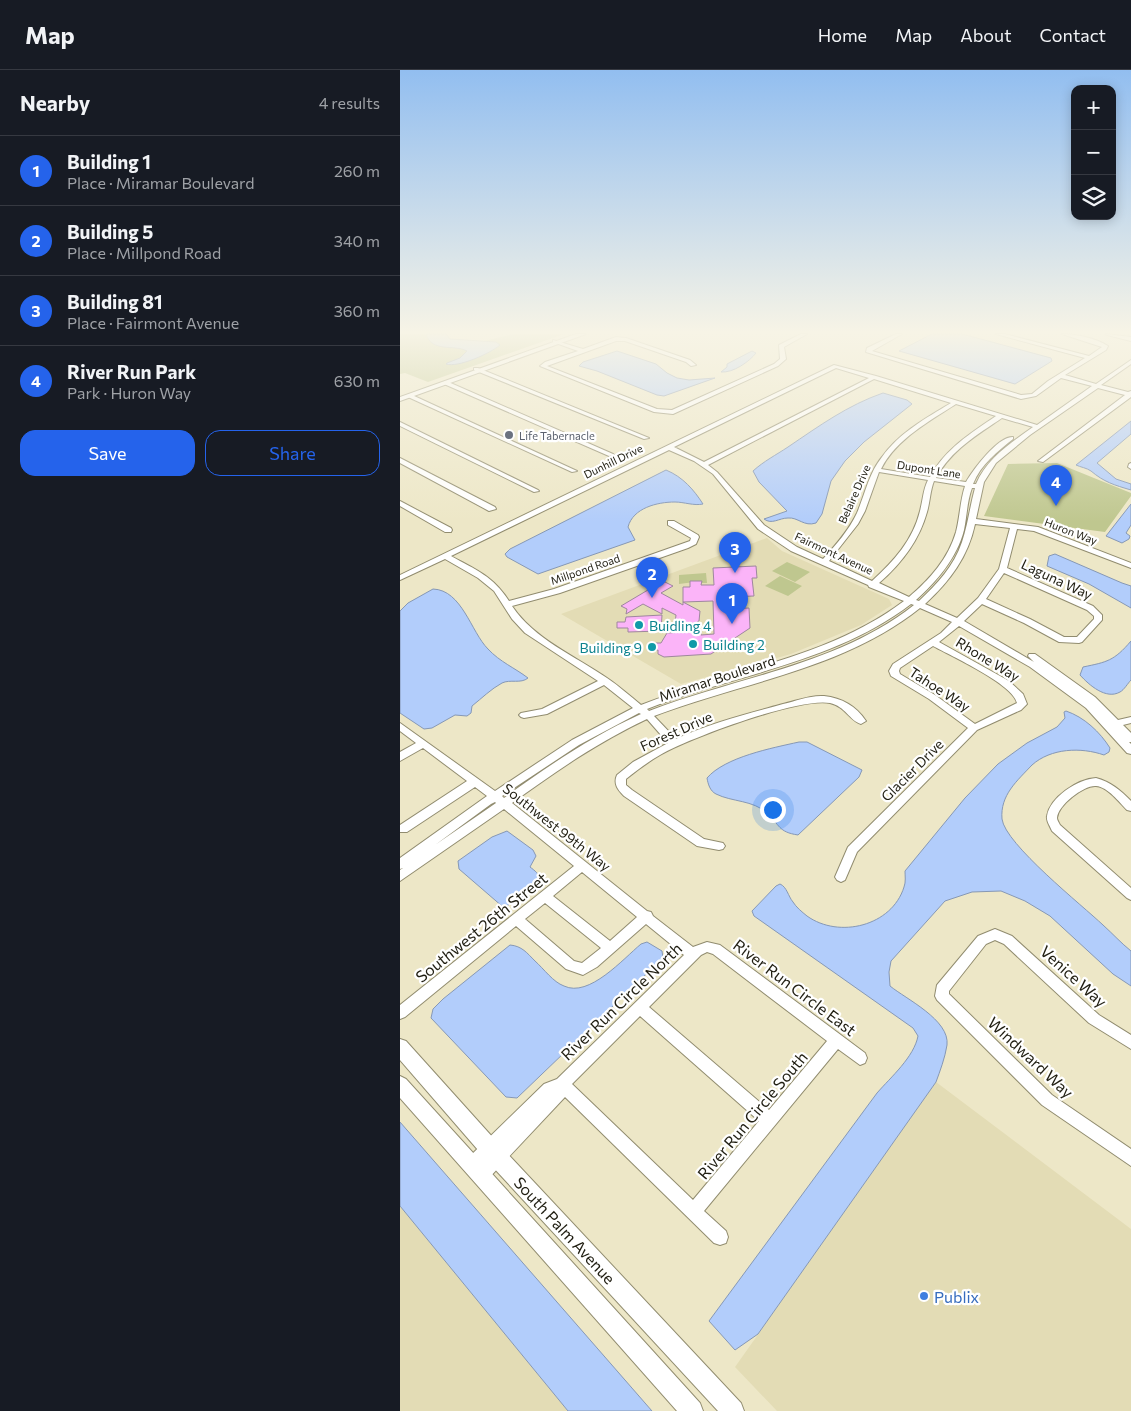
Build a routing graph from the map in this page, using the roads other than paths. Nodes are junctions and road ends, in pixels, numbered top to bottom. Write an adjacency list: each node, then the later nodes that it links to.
1 (411, 397): 22 (street)
2 (477, 397): 17 (street)
3 (544, 397): 15 (street)
4 (618, 397): 5 (street)
5 (707, 397)
6 (773, 397): 16 (street, Dunhill Drive)
7 (836, 397): 20 (street)
8 (938, 397): 11 (street)
9 (1076, 397): 14 (street, Miramar Boulevard)
10 (1127, 397): 19 (street)
11 (956, 402): 12 (street); 21 (street, Belaire Drive)
12 (1001, 416): 14 (street); 23 (street)
13 (400, 424): 26 (street)
14 (1034, 426): 24 (street, Miramar Boulevard); 25 (street, Miramar Boulevard)
15 (646, 438)
16 (668, 447): 20 (street, Fairmont Avenue); 33 (street, Dunhill Drive)
17 (612, 455)
18 (400, 460): 28 (street)
19 (1041, 461)
20 (703, 465): 34 (street, Fairmont Avenue)
21 (877, 470): 23 (street, Dupont Lane); 34 (street, Belaire Drive)
22 (574, 471)
23 (931, 480): 24 (street, Dupont Lane); 38 (street)
24 (968, 485): 25 (street, Dupont Lane); 40 (street, Miramar Boulevard)
25 (978, 487): 29 (street, Miramar Boulevard)
26 (536, 491)
27 (400, 503): 32 (street)
28 (492, 508)
29 (972, 521): 31 (street, Huron Way); 42 (street, Miramar Boulevard)
30 (671, 523): 41 (street, Millpond Road)
31 (1014, 526): 35 (street, Huron Way); 36 (street)
32 (448, 530)
33 (445, 556): 37 (street, Dunhill Drive); 41 (street)
34 (822, 563): 38 (street, Fairmont Avenue)
35 (1131, 566)
36 (1003, 569): 39 (street); 39 (street, Laguna Way)
37 (400, 578)
38 (872, 585): 40 (street, Fairmont Avenue)
39 (981, 600): 43 (street)
40 (909, 601): 42 (street, Fairmont Avenue); 47 (street, Miramar Boulevard)
41 (508, 604): 45 (street)
42 (919, 605): 43 (street, Fairmont Avenue); 47 (street, Miramar Boulevard)
43 (959, 622): 44 (street); 51 (street, Fairmont Avenue)
44 (933, 644): 46 (street, Rhone Way); 53 (street, Tahoe Way)
45 (605, 682): 47 (street); 48 (street)
46 (1022, 704): 53 (street, Glacier Drive)
47 (643, 712): 56 (street); 60 (street, Miramar Boulevard)
48 (524, 715)
49 (1131, 720): 51 (street)
50 (861, 721): 56 (street, Forest Drive)
51 (1113, 725): 54 (street, Fairmont Avenue); 57 (street, Fairmont Avenue)
52 (400, 726): 55 (street, Southwest 99th Way)
53 (974, 728): 67 (street, Glacier Drive)
54 (1131, 739)
55 (422, 744): 58 (street); 59 (street, Southwest 99th Way)
56 (675, 744): 63 (street, Forest Drive)
57 (1131, 750)
58 (400, 757)
59 (474, 782): 60 (street, Southwest 99th Way); 62 (street)
60 (499, 800): 64 (street, Miramar Boulevard); 65 (street, Southwest 99th Way); 66 (street, Miramar Boulevard)
61 (1131, 807): 68 (street)
62 (403, 829)
63 (719, 846)
64 (400, 864)
65 (582, 866): 69 (street, Southwest 26th Street); 70 (street, Southwest 99th Way)
66 (400, 876)
67 (841, 877)
68 (1131, 895)
69 (545, 896): 71 (street, Southwest 26th Street); 74 (street)
70 (647, 916): 74 (street); 75 (street, Southwest 99th Way)
71 (516, 919): 74 (street); 77 (street, Southwest 26th Street)
72 (995, 934): 79 (street, Venice Way); 86 (street, Windward Way)
73 (707, 947): 75 (street, River Run Circle North); 78 (street, River Run Circle East)
74 (610, 948)
75 (693, 955): 76 (street, River Run Circle North)
76 (638, 1008): 82 (street, River Run Circle North); 84 (street)
77 (400, 1013)
78 (836, 1041): 81 (street, River Run Circle East); 84 (street, River Run Circle South)
79 (1131, 1043)
80 (400, 1047): 85 (main road, South Palm Avenue)
81 (860, 1058)
82 (562, 1084): 85 (street, River Run Circle North); 88 (street)
83 (400, 1085): 87 (main road, South Palm Avenue)
84 (769, 1120): 88 (street, River Run Circle South)
85 (494, 1153): 87 (street, River Run Circle North); 91 (main road, South Palm Avenue)
86 (1131, 1158)
87 (477, 1170): 90 (main road, South Palm Avenue)
88 (694, 1212): 89 (street)
89 (720, 1237)
90 (692, 1411)
91 (733, 1411)

